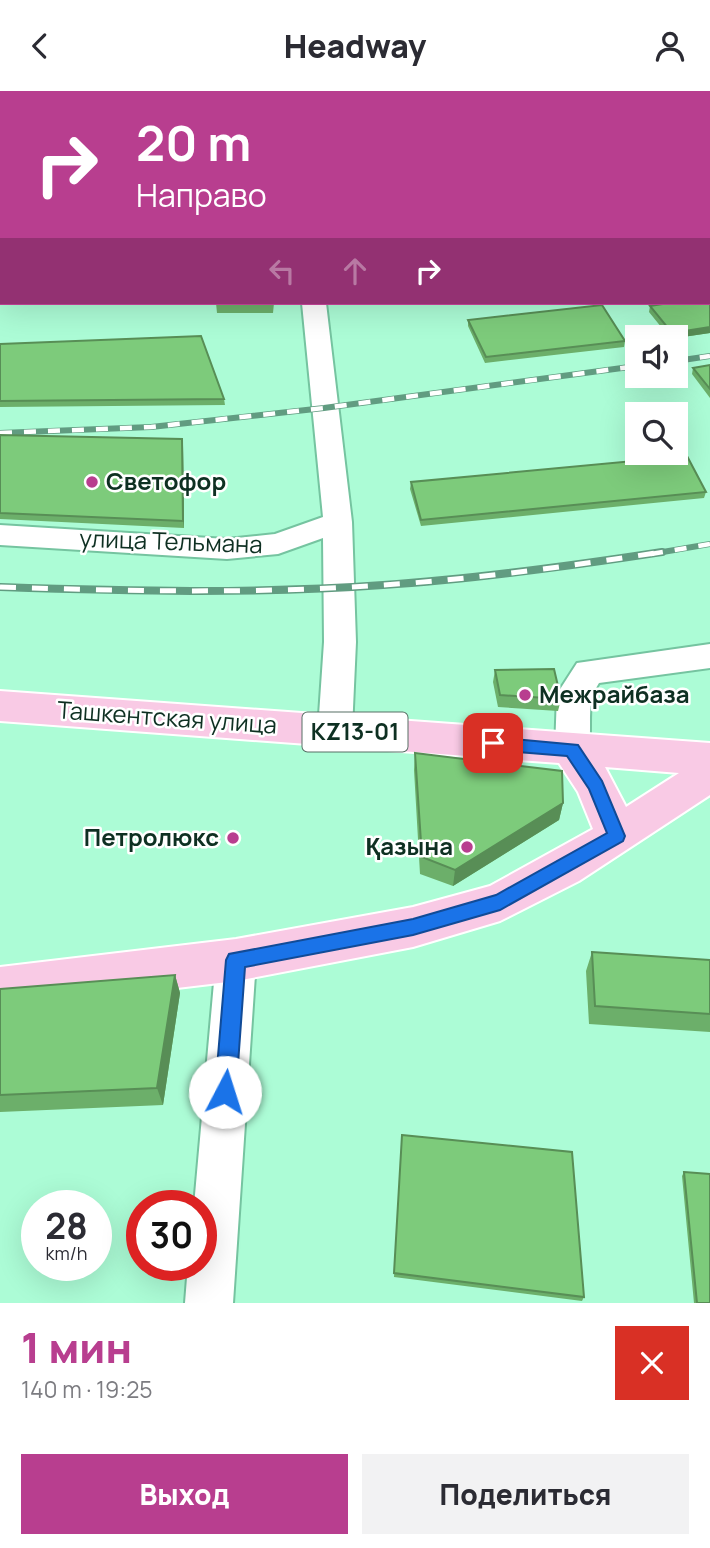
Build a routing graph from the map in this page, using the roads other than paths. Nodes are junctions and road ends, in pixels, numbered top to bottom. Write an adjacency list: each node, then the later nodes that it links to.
1 (314, 305): 2 (street)
2 (338, 522): 3 (street, улица Тельмана); 6 (street)
3 (0, 535)
4 (710, 656): 7 (street)
5 (0, 706): 6 (main road, Ташкентская улица / KZ13-01)
6 (335, 730): 7 (main road, Ташкентская улица / KZ13-01)
7 (572, 750): 8 (main road, Ташкентская улица / KZ13-01); 10 (main road)
8 (710, 759)
9 (710, 776): 10 (main road)
10 (617, 836): 11 (main road)
11 (236, 960): 12 (main road); 13 (street)
12 (0, 988)
13 (209, 1303)

